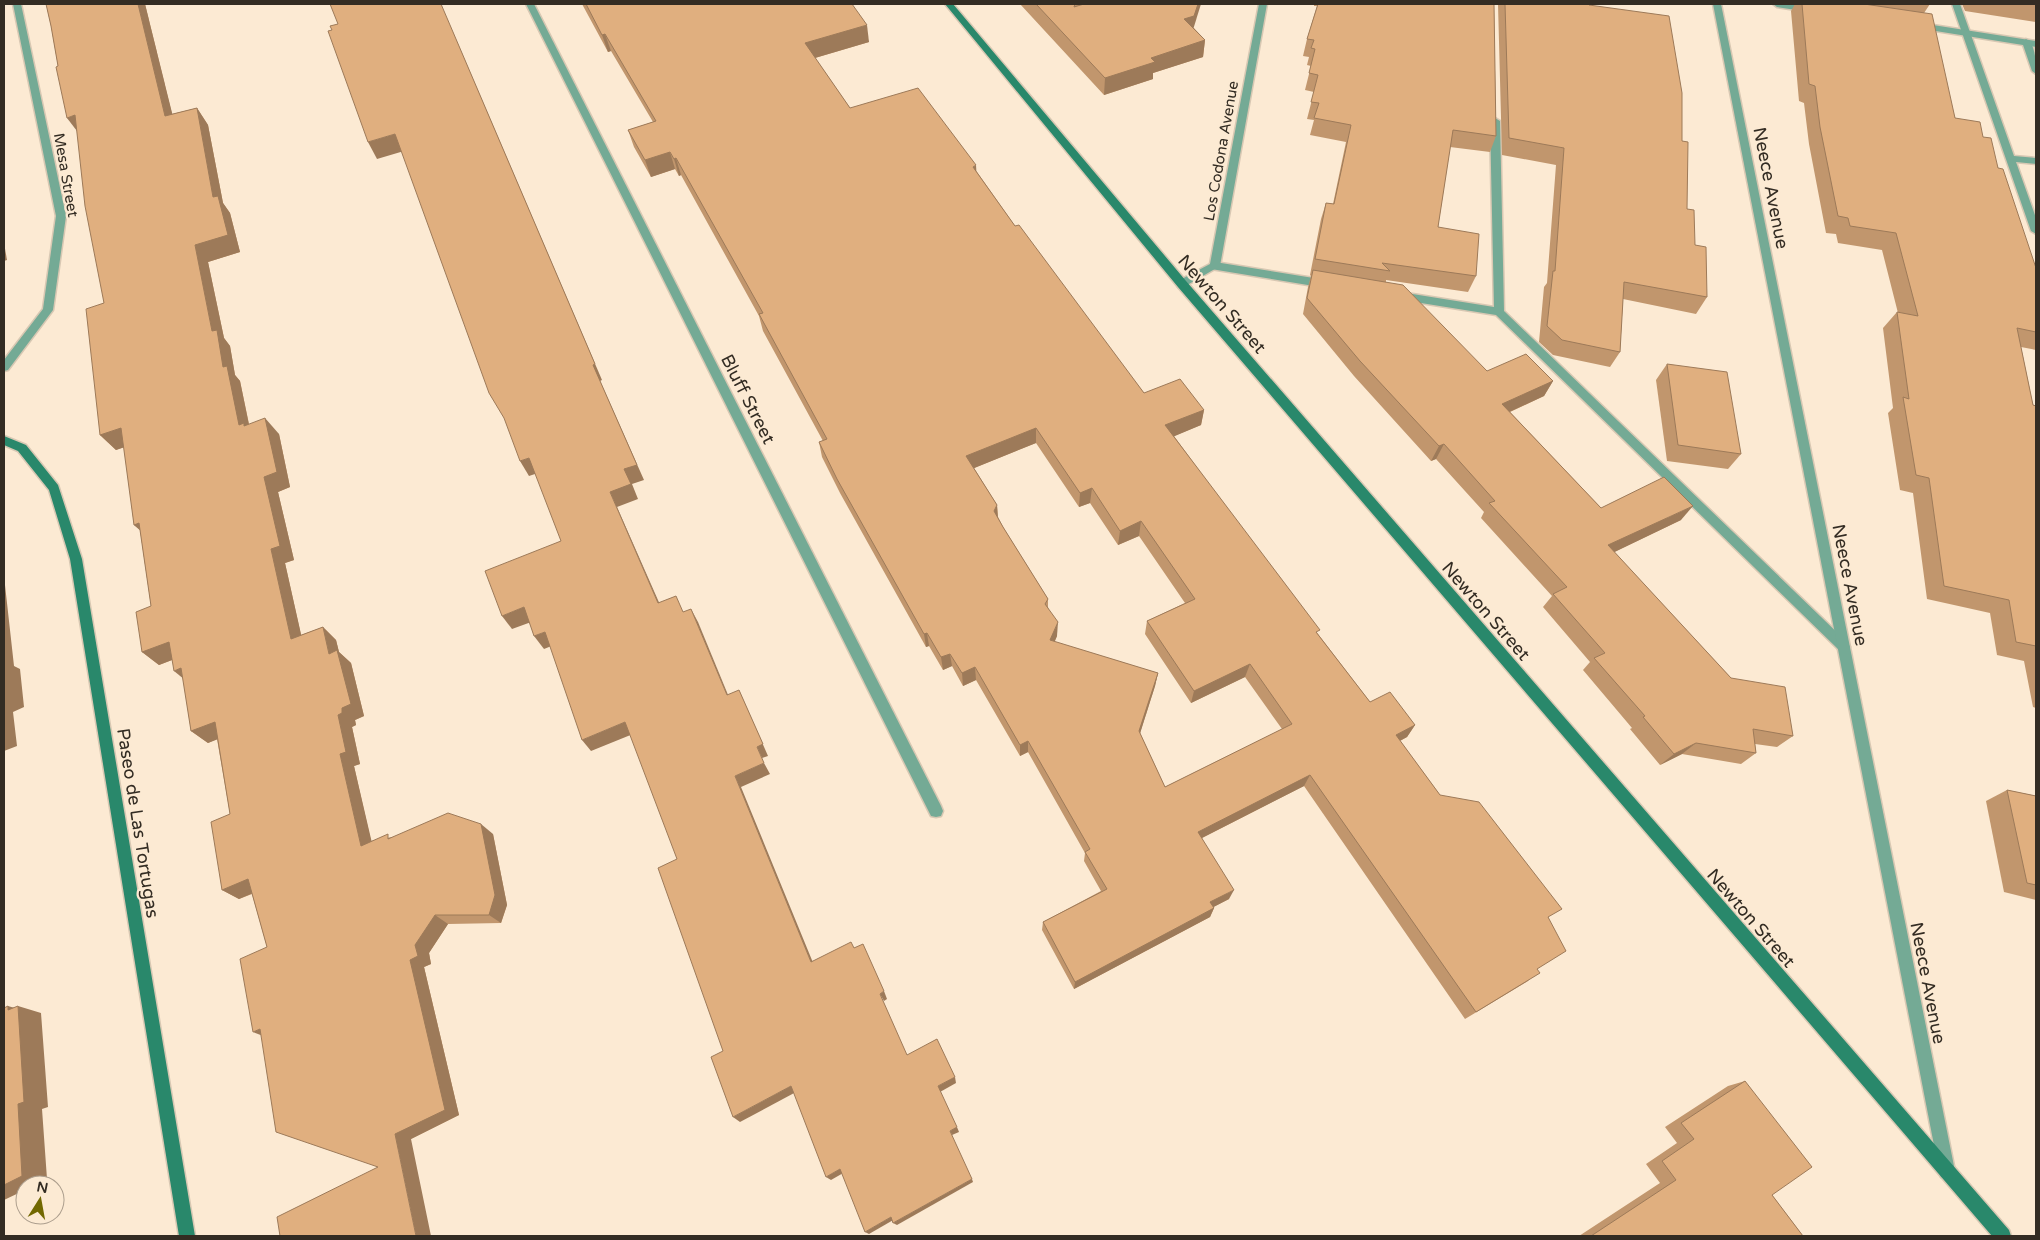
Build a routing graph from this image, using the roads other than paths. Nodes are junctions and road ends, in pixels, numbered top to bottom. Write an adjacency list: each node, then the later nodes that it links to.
1 (17, 4): 23 (street, Mesa Street)
2 (530, 4): 26 (street, Bluff Street)
3 (949, 4): 19 (street, Newton Street)
4 (1263, 4): 18 (street, Los Codona Avenue)
5 (1717, 4): 25 (street, Neece Avenue)
6 (1777, 4): 8 (street)
7 (1956, 4): 10 (street)
8 (1815, 10)
9 (1911, 25): 10 (street)
10 (1968, 34): 11 (street); 15 (street)
11 (2026, 42): 12 (street); 13 (street)
12 (2036, 44)
13 (2036, 71)
14 (1495, 113): 22 (street)
15 (2009, 158): 16 (street); 17 (street)
16 (2036, 161)
17 (2036, 232)
18 (1215, 266): 19 (street); 20 (street)
19 (1182, 284): 27 (street, Newton Street)
20 (1342, 287)
21 (1391, 295): 22 (street)
22 (1499, 312): 25 (street)
23 (4, 367)
24 (4, 440): 28 (street, Paseo de Las Tortugas)
25 (1844, 647): 27 (street, Neece Avenue)
26 (936, 811)
27 (1948, 1174): 29 (street, Newton Street)
28 (187, 1236)
29 (2003, 1236)

